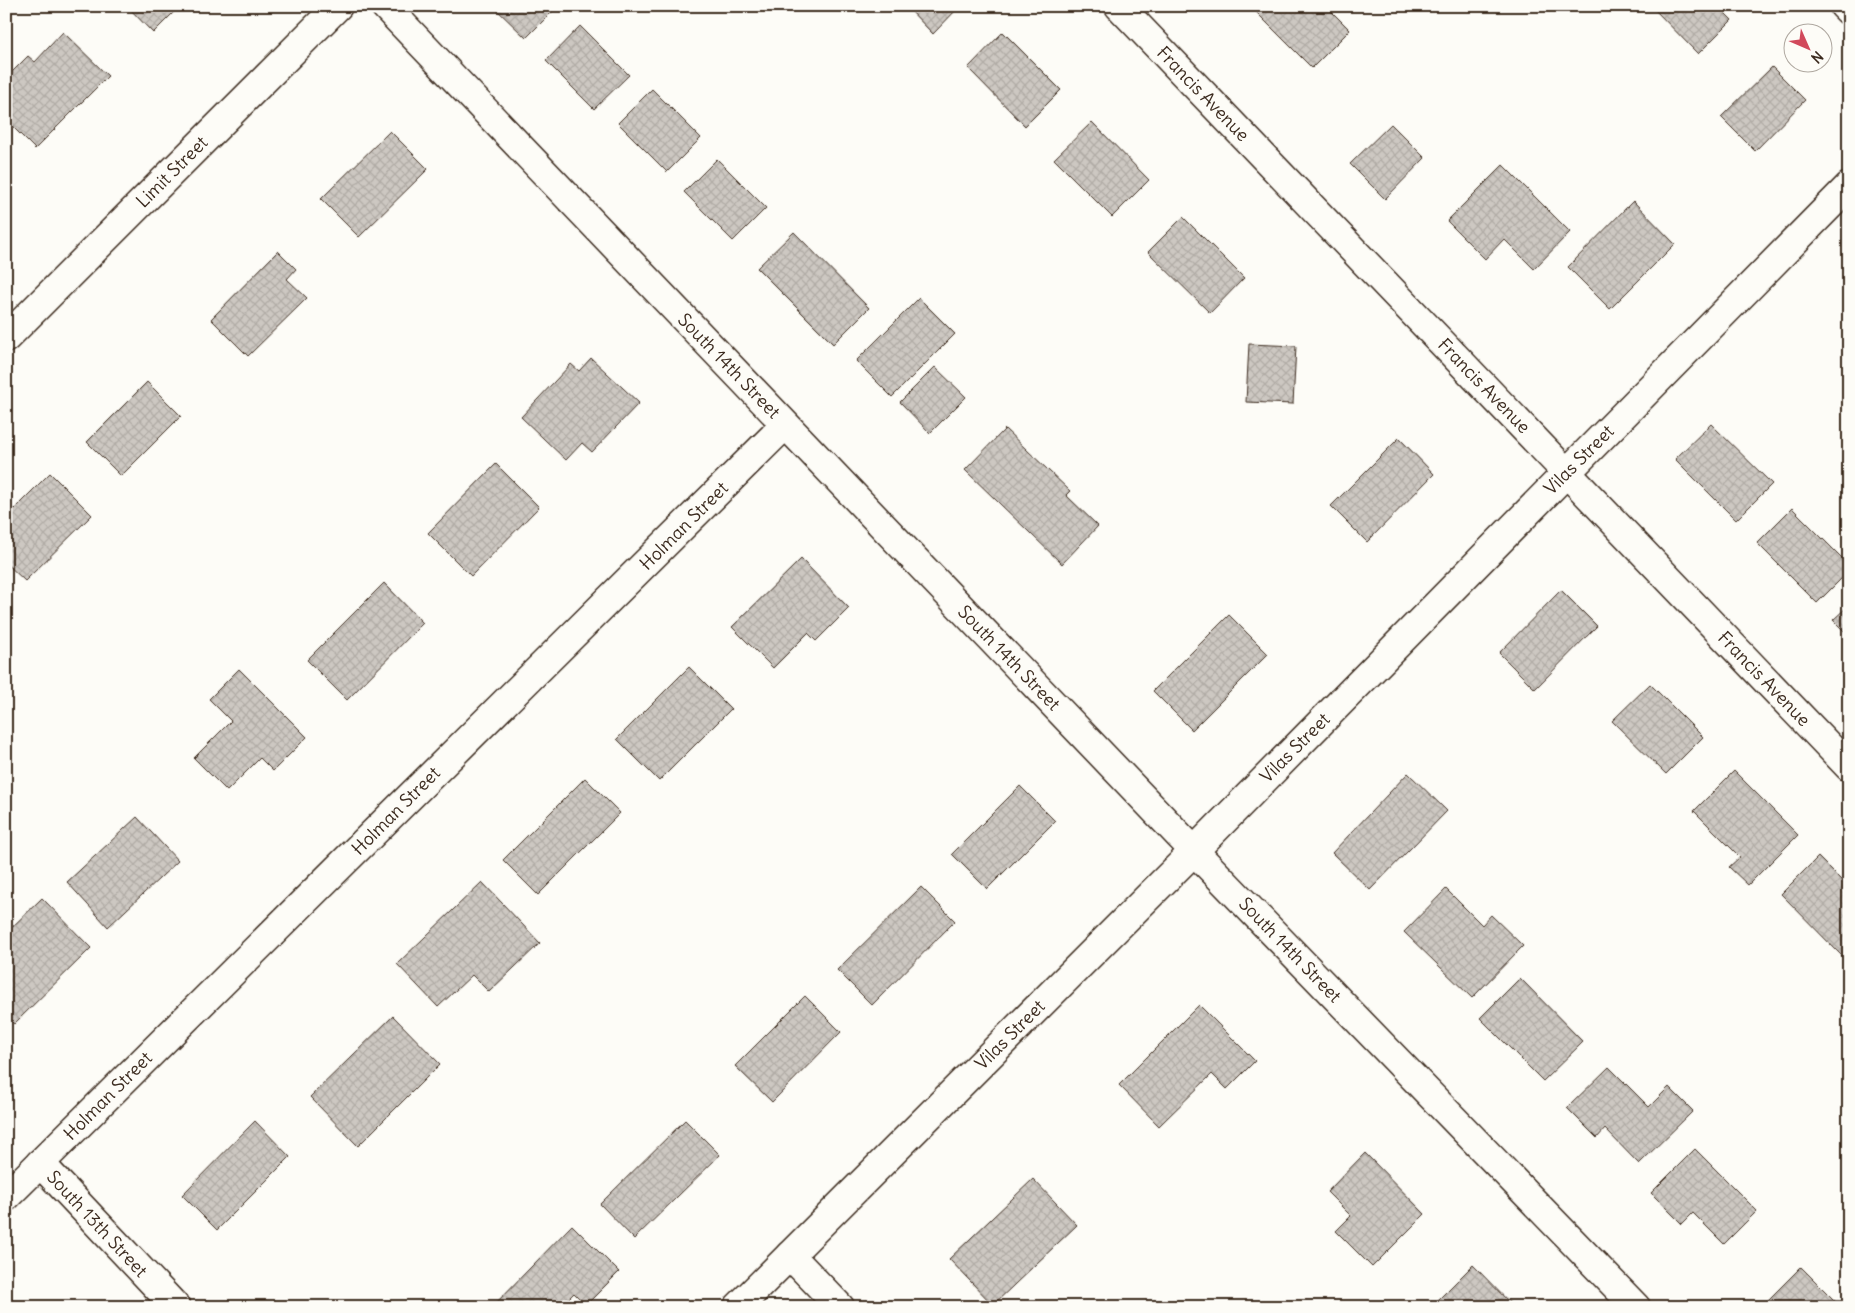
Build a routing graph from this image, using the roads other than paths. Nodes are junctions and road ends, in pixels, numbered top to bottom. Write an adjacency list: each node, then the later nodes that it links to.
1 (338, 6): 7 (street, Limit Street)
2 (385, 6): 8 (street, South 14th Street)
3 (1119, 6): 9 (street, Francis Avenue)
4 (1844, 6): 5 (street)
5 (1849, 11)
6 (1849, 186): 9 (street, Vilas Street)
7 (6, 338)
8 (785, 425): 11 (street, South 14th Street); 12 (street, Holman Street)
9 (1566, 472): 10 (street, Francis Avenue); 11 (street, Vilas Street)
10 (1849, 767)
11 (1194, 851): 14 (street, Vilas Street); 18 (street, South 14th Street)
12 (40, 1163): 13 (street, Holman Street); 15 (street, South 13th Street)
13 (6, 1196)
14 (790, 1254): 16 (street, Vilas Street); 17 (street)
15 (176, 1307)
16 (738, 1307)
17 (840, 1307)
18 (1636, 1307)

